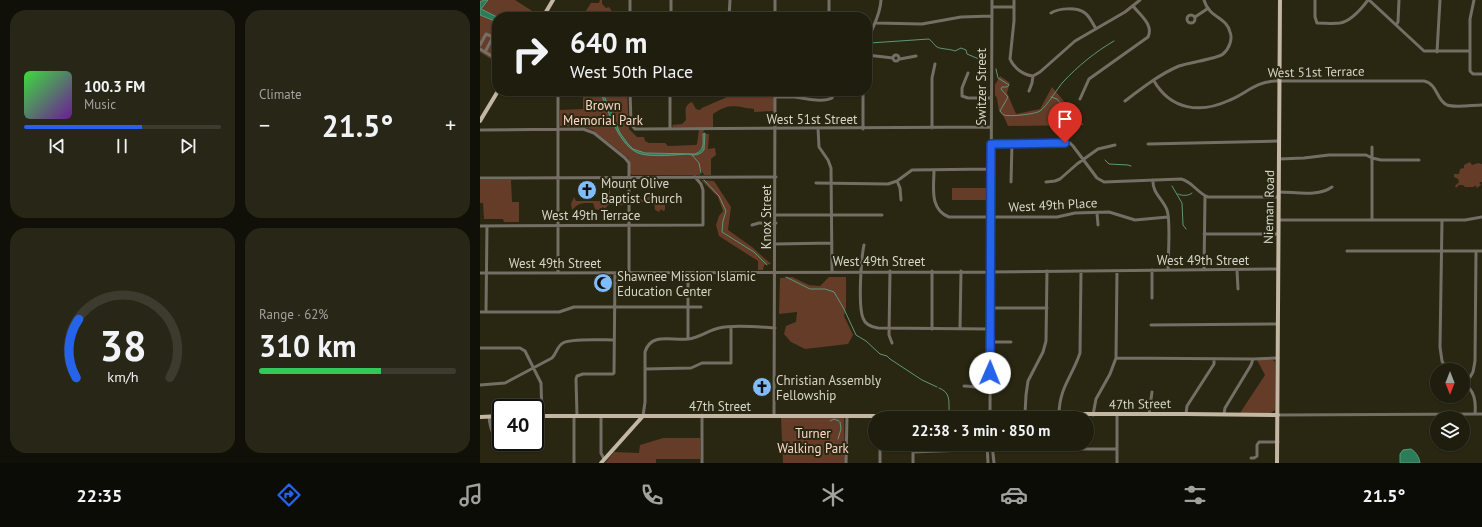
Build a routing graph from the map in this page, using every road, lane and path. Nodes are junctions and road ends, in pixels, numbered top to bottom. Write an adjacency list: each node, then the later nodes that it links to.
1 (553, 0): 22 (main road)
2 (630, 0): 23 (street)
3 (671, 0): 24 (street)
4 (730, 0): 25 (street)
5 (775, 0): 26 (street)
6 (829, 0): 27 (street)
7 (881, 0): 31 (street)
8 (992, 0): 19 (street, Switzer Street)
9 (1014, 0): 20 (street)
10 (1140, 0): 18 (street)
11 (1204, 0): 21 (street)
12 (1280, 0): 50 (main road, Nieman Road)
13 (1315, 0): 14 (street)
14 (1368, 0): 32 (street)
15 (1399, 0): 32 (street)
16 (1440, 0): 41 (street)
17 (1474, 0): 39 (street)
18 (1133, 6): 33 (street); 60 (street)
19 (992, 7): 20 (street); 29 (street, Switzer Street)
20 (1014, 7): 48 (street)
21 (1207, 9): 30 (street); 49 (street)
22 (546, 12)
23 (630, 12)
24 (670, 12)
25 (729, 12)
26 (775, 12)
27 (830, 12)
28 (1050, 13): 33 (street)
29 (991, 16): 31 (street); 59 (street, Switzer Street)
30 (1196, 17)
31 (876, 23): 34 (street)
32 (1396, 25): 41 (street)
33 (1096, 29): 48 (street)
34 (872, 31)
35 (492, 37): 37 (street)
36 (492, 39): 40 (street)
37 (480, 45)
38 (480, 49): 40 (street)
39 (1470, 51): 41 (street); 47 (street)
40 (484, 52): 42 (street)
41 (1437, 52)
42 (492, 56)
43 (872, 56): 44 (street)
44 (916, 56)
45 (935, 64): 68 (street)
46 (968, 73): 59 (street)
47 (1482, 74)
48 (1033, 76): 51 (street)
49 (1154, 81): 50 (street, West 51st Terrace); 61 (street)
50 (1279, 81): 62 (street, West 51st Terrace); 72 (main road, Nieman Road)
51 (1029, 91)
52 (495, 96): 63 (main road)
53 (558, 96): 69 (street)
54 (630, 96): 70 (street, West 51st Street)
55 (670, 96): 70 (street)
56 (833, 96): 58 (street)
57 (863, 96): 67 (street)
58 (775, 97): 65 (street, Knox Street)
59 (991, 98): 64 (street, Switzer Street)
60 (1080, 99)
61 (1125, 101)
62 (1482, 105)
63 (480, 121)
64 (991, 127): 68 (street, West 51st Street); 73 (street, Switzer Street)
65 (775, 128): 66 (street, West 51st Street); 70 (street, West 51st Street); 87 (street, Knox Street)
66 (818, 128): 67 (street, West 51st Street); 94 (street)
67 (863, 128): 68 (street, West 51st Street)
68 (932, 128)
69 (558, 129): 71 (street); 84 (street); 85 (street)
70 (670, 129)
71 (480, 130)
72 (1279, 141): 75 (street); 80 (main road, Nieman Road)
73 (991, 144): 74 (street); 82 (street, Switzer Street)
74 (1012, 144): 79 (street); 91 (street)
75 (1148, 144)
76 (1115, 145): 79 (street)
77 (1372, 147): 78 (street)
78 (1372, 158): 80 (street); 81 (street); 107 (street)
79 (1083, 159): 89 (street); 92 (street)
80 (1279, 159): 96 (main road, Nieman Road)
81 (1419, 160)
82 (991, 169): 83 (street); 105 (street, Switzer Street)
83 (934, 170): 90 (street); 105 (street, West 49th Place)
84 (558, 177): 85 (street); 88 (street); 110 (street)
85 (629, 177): 86 (street); 111 (street)
86 (695, 177): 87 (street); 111 (street, West 49th Terrace)
87 (776, 177): 100 (street, Knox Street)
88 (480, 178)
89 (1153, 180): 97 (street); 103 (street)
90 (897, 181): 94 (street); 98 (street)
91 (1012, 182)
92 (1046, 182)
93 (816, 183): 94 (street)
94 (832, 183): 101 (street)
95 (1332, 187): 96 (street)
96 (1279, 195): 97 (street); 106 (main road, Nieman Road)
97 (1205, 196): 116 (street)
98 (901, 200)
99 (1097, 212): 103 (street, West 49th Place); 105 (street, West 49th Place); 113 (street)
100 (776, 215): 101 (street); 109 (street, Knox Street)
101 (832, 215): 102 (street); 118 (street)
102 (882, 215)
103 (1168, 217): 127 (street)
104 (1482, 217): 108 (street)
105 (991, 218): 139 (street, Switzer Street)
106 (1279, 220): 107 (street); 117 (main road, Nieman Road)
107 (1372, 220): 108 (street)
108 (1442, 220): 123 (street)
109 (776, 223): 112 (street); 119 (street, Knox Street)
110 (558, 225): 111 (street, West 49th Terrace); 115 (street, West 49th Terrace); 142 (street)
111 (630, 225): 144 (street)
112 (752, 225)
113 (1098, 225)
114 (480, 226): 115 (street, West 49th Terrace)
115 (487, 226): 141 (street)
116 (1204, 234): 117 (street); 128 (street)
117 (1278, 234): 125 (main road, Nieman Road)
118 (832, 243): 119 (street); 137 (street)
119 (776, 244): 136 (street, Knox Street)
120 (864, 245): 138 (street)
121 (1347, 251): 123 (street)
122 (1482, 251): 124 (street)
123 (1442, 252): 124 (street); 173 (street)
124 (1476, 252): 176 (street)
125 (1278, 269): 129 (street, West 49th Street); 155 (main road, Nieman Road)
126 (1152, 270): 127 (street, West 49th Street); 135 (street, West 49th Street); 147 (street)
127 (1168, 270): 128 (street, West 49th Street)
128 (1204, 270): 129 (street, West 49th Street)
129 (1238, 270): 146 (street)
130 (890, 271): 131 (street, West 49th Street); 138 (street, West 49th Street); 159 (street)
131 (932, 271): 132 (street, West 49th Street); 160 (street)
132 (961, 271): 139 (street, West 49th Street); 161 (street)
133 (1047, 271): 134 (street, West 49th Street); 139 (street, West 49th Street); 152 (street)
134 (1081, 271): 135 (street, West 49th Street); 185 (street)
135 (1117, 271): 169 (street)
136 (775, 272): 137 (street, West 49th Street); 145 (street, West 49th Street); 158 (street, Knox Street)
137 (832, 272): 138 (street, West 49th Street)
138 (861, 272): 159 (street)
139 (990, 272): 151 (street, Switzer Street)
140 (480, 273): 141 (street, West 49th Street)
141 (486, 273): 142 (street, West 49th Street); 154 (street)
142 (558, 273): 143 (street, West 49th Street)
143 (615, 273): 144 (street, West 49th Street); 149 (street)
144 (629, 273): 145 (street, West 49th Street)
145 (688, 273): 150 (street)
146 (1238, 289)
147 (1152, 298)
148 (701, 306): 150 (street)
149 (614, 307): 150 (street); 154 (street); 164 (street)
150 (688, 307): 163 (street)
151 (990, 308): 152 (street); 162 (street, Switzer Street)
152 (1047, 308): 184 (street)
153 (480, 312): 154 (street)
154 (486, 312)
155 (1278, 324): 156 (street); 170 (main road, Nieman Road)
156 (1151, 325)
157 (731, 327): 158 (street); 163 (street); 175 (street)
158 (775, 328): 193 (street, Knox Street)
159 (889, 328): 160 (street); 167 (street)
160 (932, 329): 161 (street)
161 (960, 329): 162 (street)
162 (991, 329): 165 (street, Switzer Street)
163 (688, 339): 175 (street)
164 (614, 340): 174 (street); 197 (street)
165 (991, 342): 166 (street); 179 (street, Switzer Street)
166 (1011, 342)
167 (892, 343)
168 (480, 348): 174 (street)
169 (1116, 358): 171 (street); 186 (street)
170 (1278, 358): 172 (street); 195 (main road, Nieman Road)
171 (1214, 359): 172 (street); 189 (street)
172 (1253, 359): 190 (street)
173 (1443, 363)
174 (534, 368): 177 (street); 182 (street)
175 (645, 369): 200 (street)
176 (1470, 376)
177 (480, 385)
178 (964, 386): 179 (street)
179 (990, 388): 183 (street, Switzer Street)
180 (1470, 391): 191 (street)
181 (1152, 392): 188 (street)
182 (542, 399)
183 (990, 411)
184 (1025, 411)
185 (1059, 411)
186 (1094, 411)
187 (1117, 414): 188 (main road, 47th Street); 194 (main road, 47th Street); 211 (street)
188 (1149, 414): 189 (main road, 47th Street)
189 (1186, 414): 190 (main road, 47th Street)
190 (1224, 414): 195 (main road, 47th Street)
191 (1475, 414): 192 (street, 47th Street); 195 (street, 47th Street)
192 (1482, 414)
193 (774, 415): 201 (main road, 47th Street); 202 (main road, 47th Street)
194 (1094, 415)
195 (1278, 415): 209 (main road, Nieman Road)
196 (544, 416): 197 (main road, 47th Street)
197 (575, 416): 198 (main road, 47th Street); 219 (street)
198 (602, 416): 199 (main road, 47th Street); 218 (street)
199 (633, 416): 200 (main road, 47th Street); 207 (main road)
200 (643, 416): 201 (main road, 47th Street); 207 (main road)
201 (702, 416): 220 (street)
202 (847, 416): 206 (main road, 47th Street); 221 (street)
203 (480, 417): 204 (main road)
204 (489, 417): 205 (main road); 208 (street)
205 (492, 417)
206 (868, 417)
207 (635, 425): 218 (main road)
208 (492, 431)
209 (1278, 442): 217 (street); 227 (main road, Nieman Road)
210 (1094, 449): 211 (street)
211 (1117, 449): 226 (street)
212 (880, 451): 222 (street)
213 (950, 451): 216 (street)
214 (987, 451): 224 (street)
215 (992, 451): 225 (street)
216 (913, 452): 223 (street)
217 (1251, 458)
218 (603, 461)
219 (574, 463)
220 (702, 463)
221 (846, 463)
222 (880, 463)
223 (913, 463)
224 (988, 463)
225 (994, 463)
226 (1117, 463)
227 (1278, 463)

